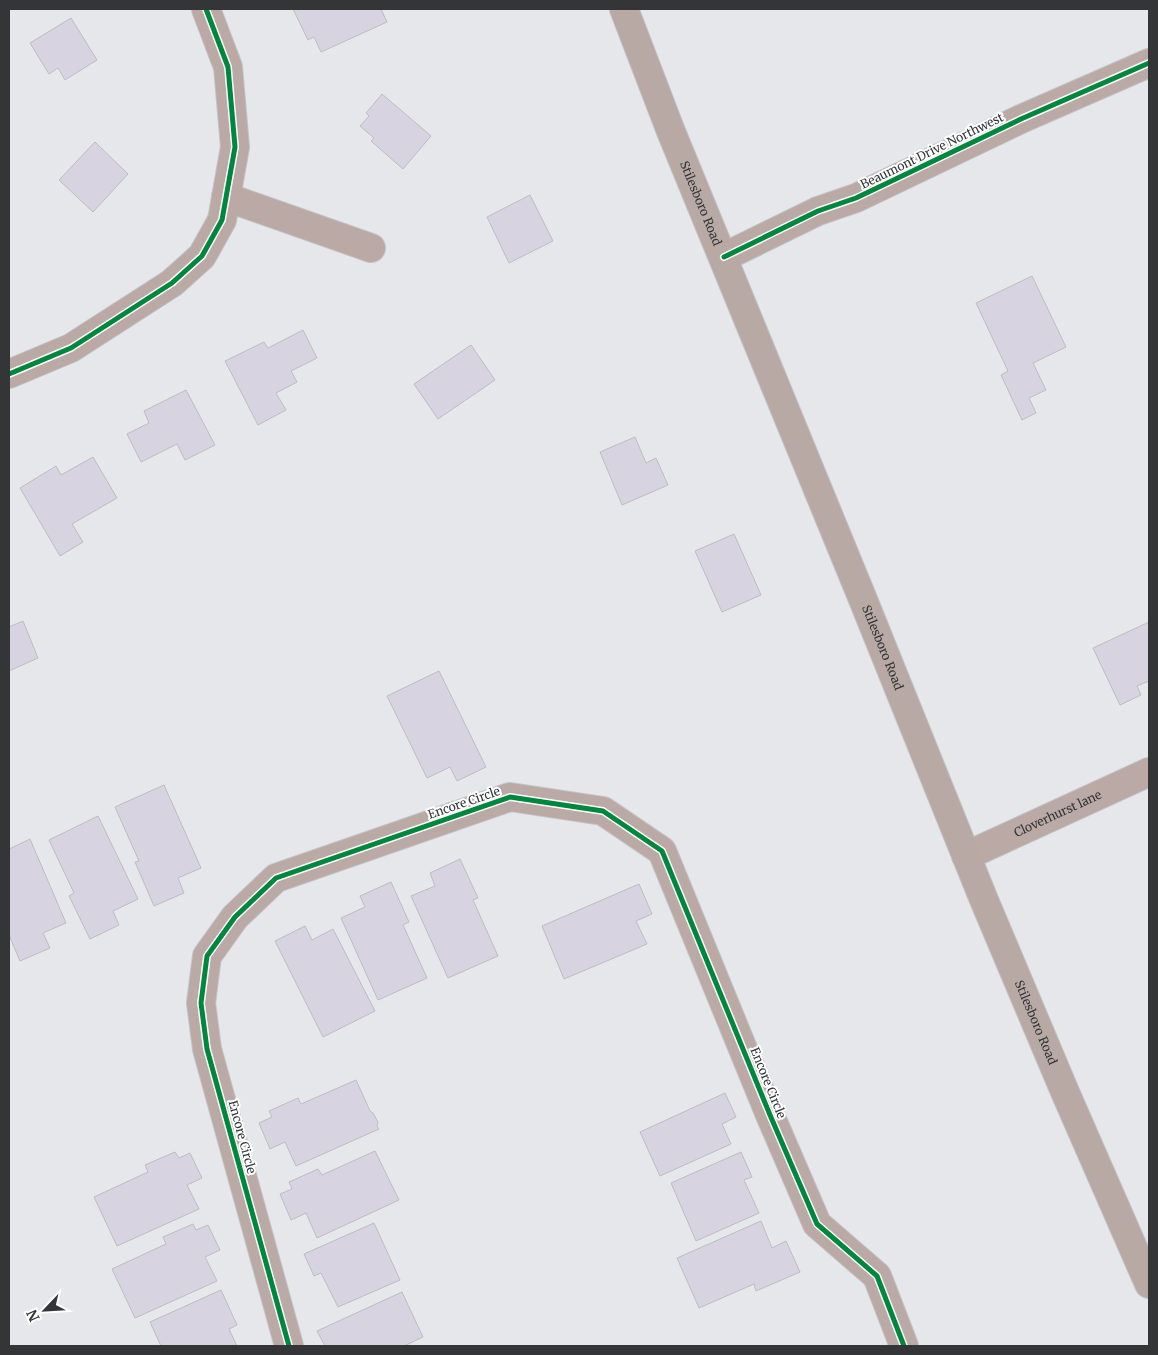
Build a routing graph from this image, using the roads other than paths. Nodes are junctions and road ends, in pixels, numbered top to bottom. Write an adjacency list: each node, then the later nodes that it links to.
1 (206, 9): 4 (street)
2 (624, 9): 6 (main road, Stilesboro Road)
3 (1149, 63): 6 (street, Beaumont Drive Northwest)
4 (226, 197): 5 (street); 7 (street)
5 (371, 248)
6 (724, 257): 9 (main road, Stilesboro Road)
7 (9, 374)
8 (1149, 772): 9 (street, Cloverhurst lane)
9 (966, 856): 10 (main road, Stilesboro Road)
10 (1149, 1284)
11 (289, 1346): 12 (street, Encore Circle)
12 (904, 1346)

